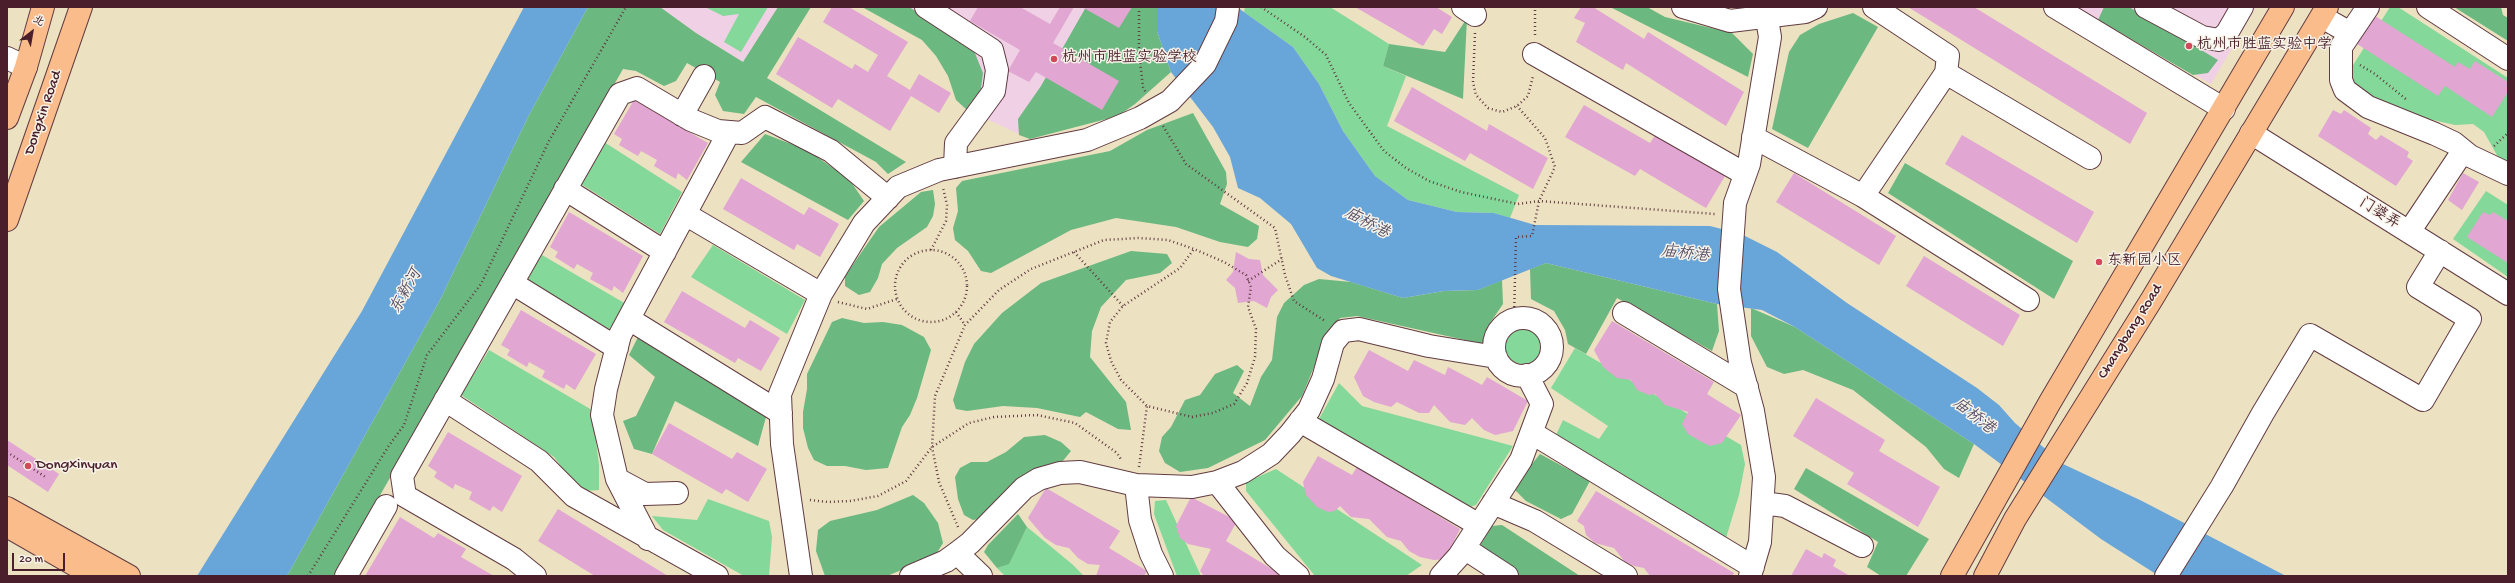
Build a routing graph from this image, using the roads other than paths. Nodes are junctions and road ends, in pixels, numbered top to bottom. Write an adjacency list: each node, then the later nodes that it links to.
1 (43, 7): 19 (main road)
2 (82, 7): 37 (main road, Dongxin Road)
3 (926, 7): 30 (street)
4 (1228, 7): 30 (street)
5 (1683, 7): 14 (street)
6 (1816, 7): 14 (street)
7 (1874, 7): 20 (street)
8 (2146, 7): 9 (street)
9 (2242, 7)
10 (2283, 7): 22 (main road)
11 (2368, 7): 16 (street)
12 (2428, 7): 18 (street)
13 (2058, 8): 22 (street)
14 (1766, 12): 27 (street)
15 (2324, 12): 16 (street); 26 (main road, Changbang Road)
16 (2350, 33): 28 (street)
17 (1534, 54): 31 (street)
18 (2508, 59)
19 (16, 62): 24 (main road)
20 (1946, 73): 29 (street); 34 (street)
21 (704, 76): 23 (street)
22 (2224, 108): 83 (main road)
23 (682, 115): 25 (street); 33 (street)
24 (7, 118)
25 (729, 132): 35 (street); 36 (street)
26 (2252, 133): 38 (street, 门婆弄); 84 (main road, Changbang Road)
27 (1753, 137): 31 (street); 34 (street)
28 (2463, 151): 32 (street); 38 (street)
29 (2090, 158)
30 (947, 168): 35 (street)
31 (1745, 174): 50 (street)
32 (2508, 174)
33 (565, 189): 40 (street); 41 (street)
34 (1863, 196): 44 (street)
35 (888, 198): 42 (street)
36 (685, 214): 40 (street); 42 (street)
37 (7, 220)
38 (2409, 232): 39 (street, 门婆弄)
39 (2440, 251): 43 (street, 门婆弄); 85 (street)
40 (665, 252): 46 (street)
41 (512, 283): 47 (street); 51 (street)
42 (821, 294): 52 (street)
43 (2508, 294)
44 (2028, 300)
45 (1624, 313): 50 (street)
46 (629, 319): 47 (street); 52 (street)
47 (617, 348): 55 (street)
48 (1496, 357): 49 (street); 49 (street); 53 (street)
49 (1527, 375): 54 (street)
50 (1747, 387): 60 (street)
51 (445, 400): 65 (street); 73 (street)
52 (781, 413): 75 (street)
53 (1300, 421): 56 (street); 63 (street)
54 (1532, 433): 59 (street); 69 (street)
55 (617, 479): 58 (street); 65 (street)
56 (1217, 482): 57 (street); 79 (street)
57 (1136, 485): 67 (street); 78 (street)
58 (677, 493)
59 (1493, 503): 63 (street); 82 (street)
60 (1763, 503): 66 (street); 69 (street)
61 (386, 506): 72 (street)
62 (7, 508): 71 (main road)
63 (1479, 525): 68 (street)
64 (7, 526): 70 (main road)
65 (648, 539): 74 (street)
66 (1862, 546)
67 (964, 548): 76 (street); 77 (street)
68 (1464, 548): 80 (street); 81 (street)
69 (1751, 572)
70 (94, 576)
71 (129, 576)
72 (346, 576)
73 (535, 576)
74 (717, 576)
75 (802, 576)
76 (911, 576)
77 (980, 576)
78 (1162, 576)
79 (1298, 576)
80 (1441, 576)
81 (1507, 576)
82 (1626, 576)
83 (1952, 576)
84 (1985, 576)
85 (2166, 576)

